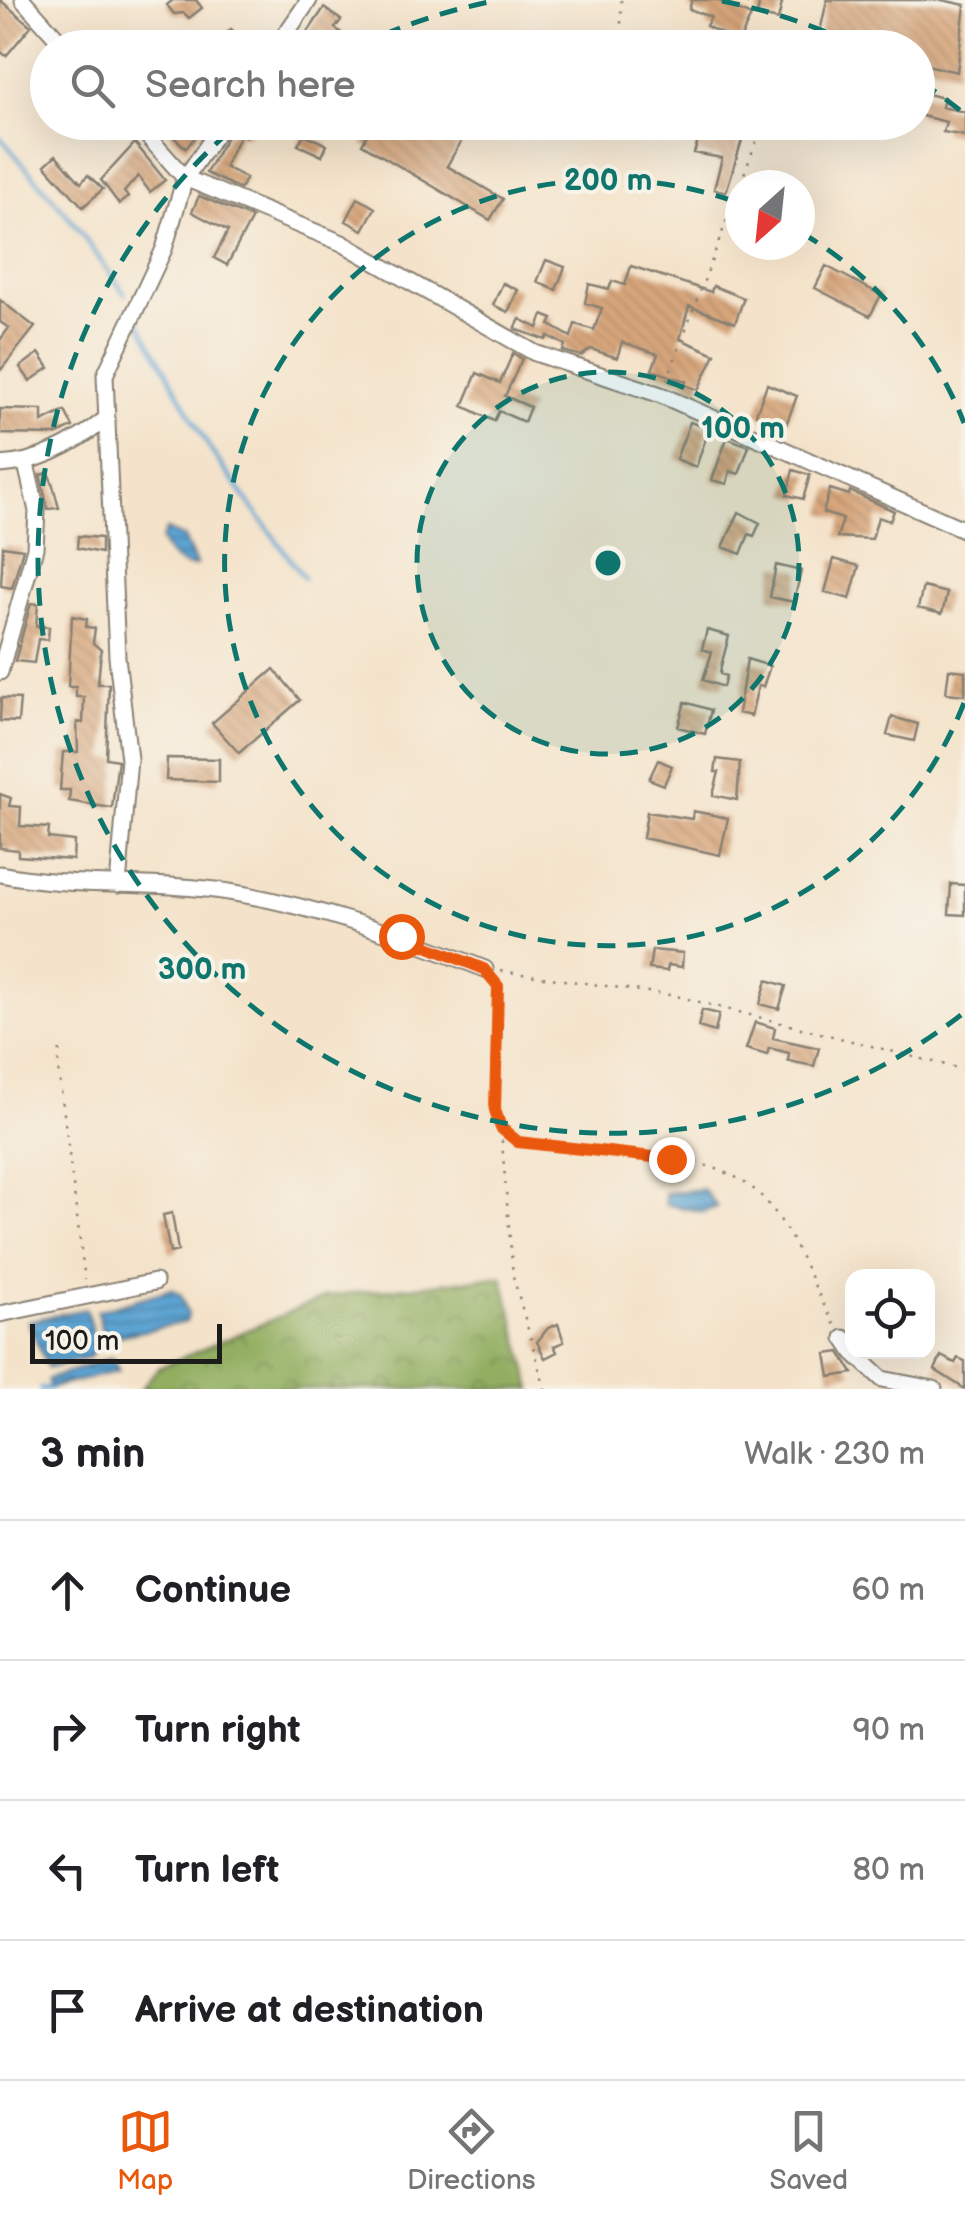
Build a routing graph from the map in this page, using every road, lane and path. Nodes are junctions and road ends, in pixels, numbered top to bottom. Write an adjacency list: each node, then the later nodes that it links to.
1 (23, 0): 4 (street)
2 (308, 0): 5 (street)
3 (620, 0): 6 (path)
4 (50, 30)
5 (288, 30)
6 (621, 30)
7 (151, 140): 10 (street)
8 (212, 140): 10 (street)
9 (756, 140): 11 (path)
10 (186, 178): 11 (street); 12 (street)
11 (661, 396): 15 (street)
12 (107, 418): 13 (street); 18 (street)
13 (26, 464): 14 (street); 16 (street)
14 (0, 465)
15 (965, 530)
16 (0, 672)
17 (0, 874): 18 (street)
18 (118, 886): 19 (street)
19 (484, 969): 21 (path); 22 (path)
20 (60, 1050): 24 (path)
21 (965, 1070)
22 (501, 1128): 26 (path); 28 (path)
23 (155, 1282): 24 (street)
24 (88, 1296): 25 (street)
25 (0, 1314)
26 (845, 1338)
27 (862, 1359): 29 (street)
28 (545, 1389)
29 (934, 1389)

